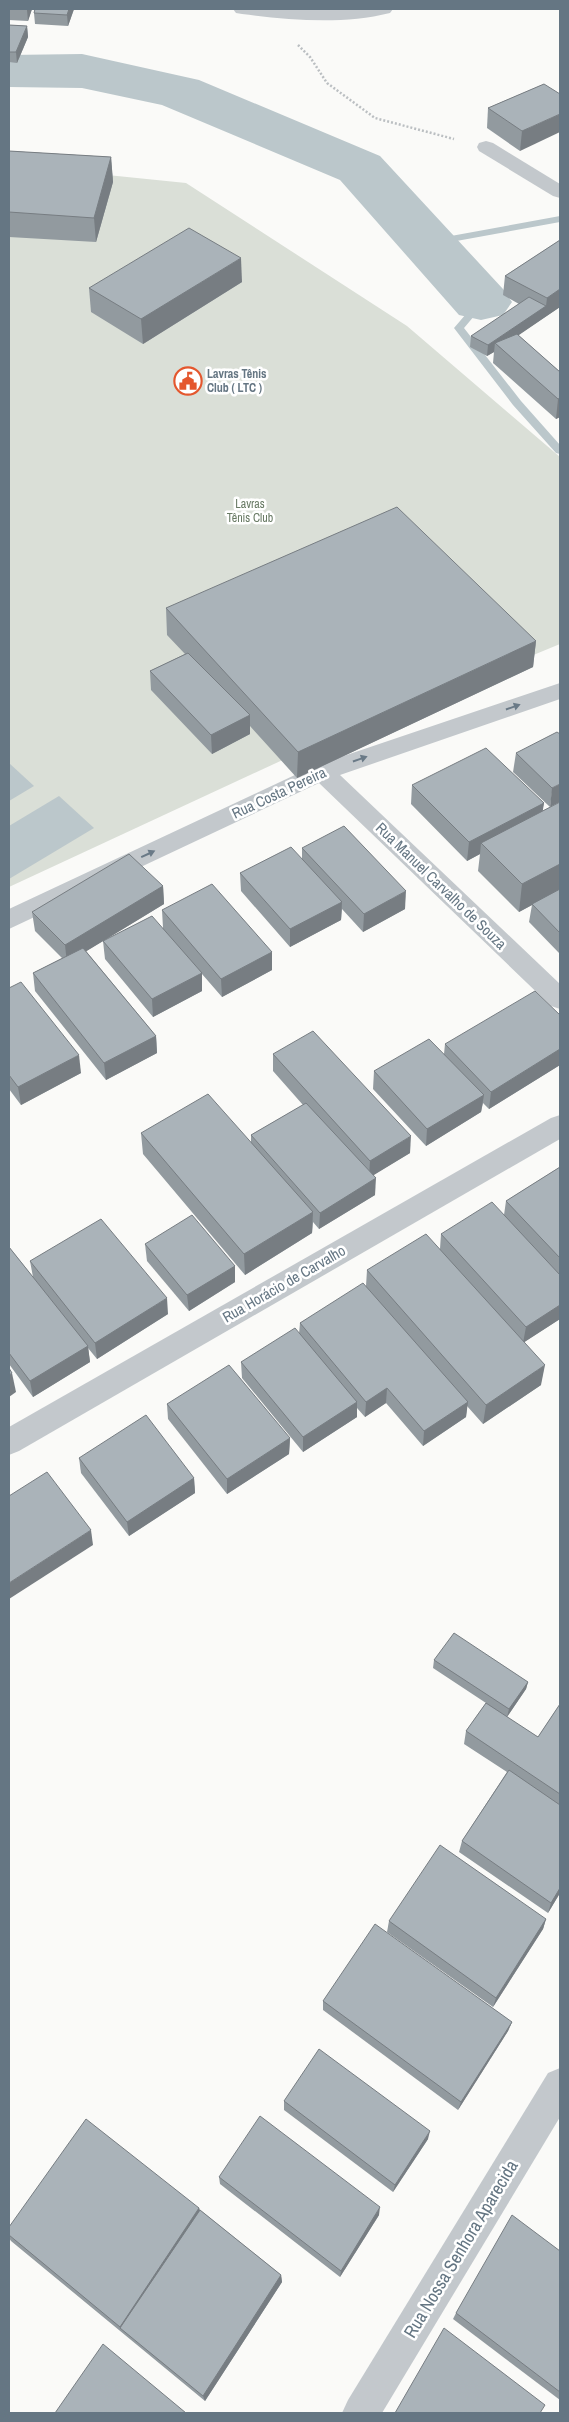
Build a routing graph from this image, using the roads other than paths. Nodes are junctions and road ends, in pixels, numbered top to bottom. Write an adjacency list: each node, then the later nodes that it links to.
1 (242, 9): 2 (street)
2 (384, 9)
3 (486, 147): 4 (street)
4 (560, 192)
5 (560, 690): 6 (street, Rua Costa Pereira, one-way to 5)
6 (322, 772): 7 (street, Rua Costa Pereira, one-way to 6); 8 (street, Rua Manuel Carvalho de Souza)
7 (9, 920)
8 (560, 999)
9 (560, 1126): 10 (street, Rua Horácio de Carvalho)
10 (9, 1442)
11 (560, 2085): 12 (street, Rua Nossa Senhora Aparecida)
12 (361, 2413)

